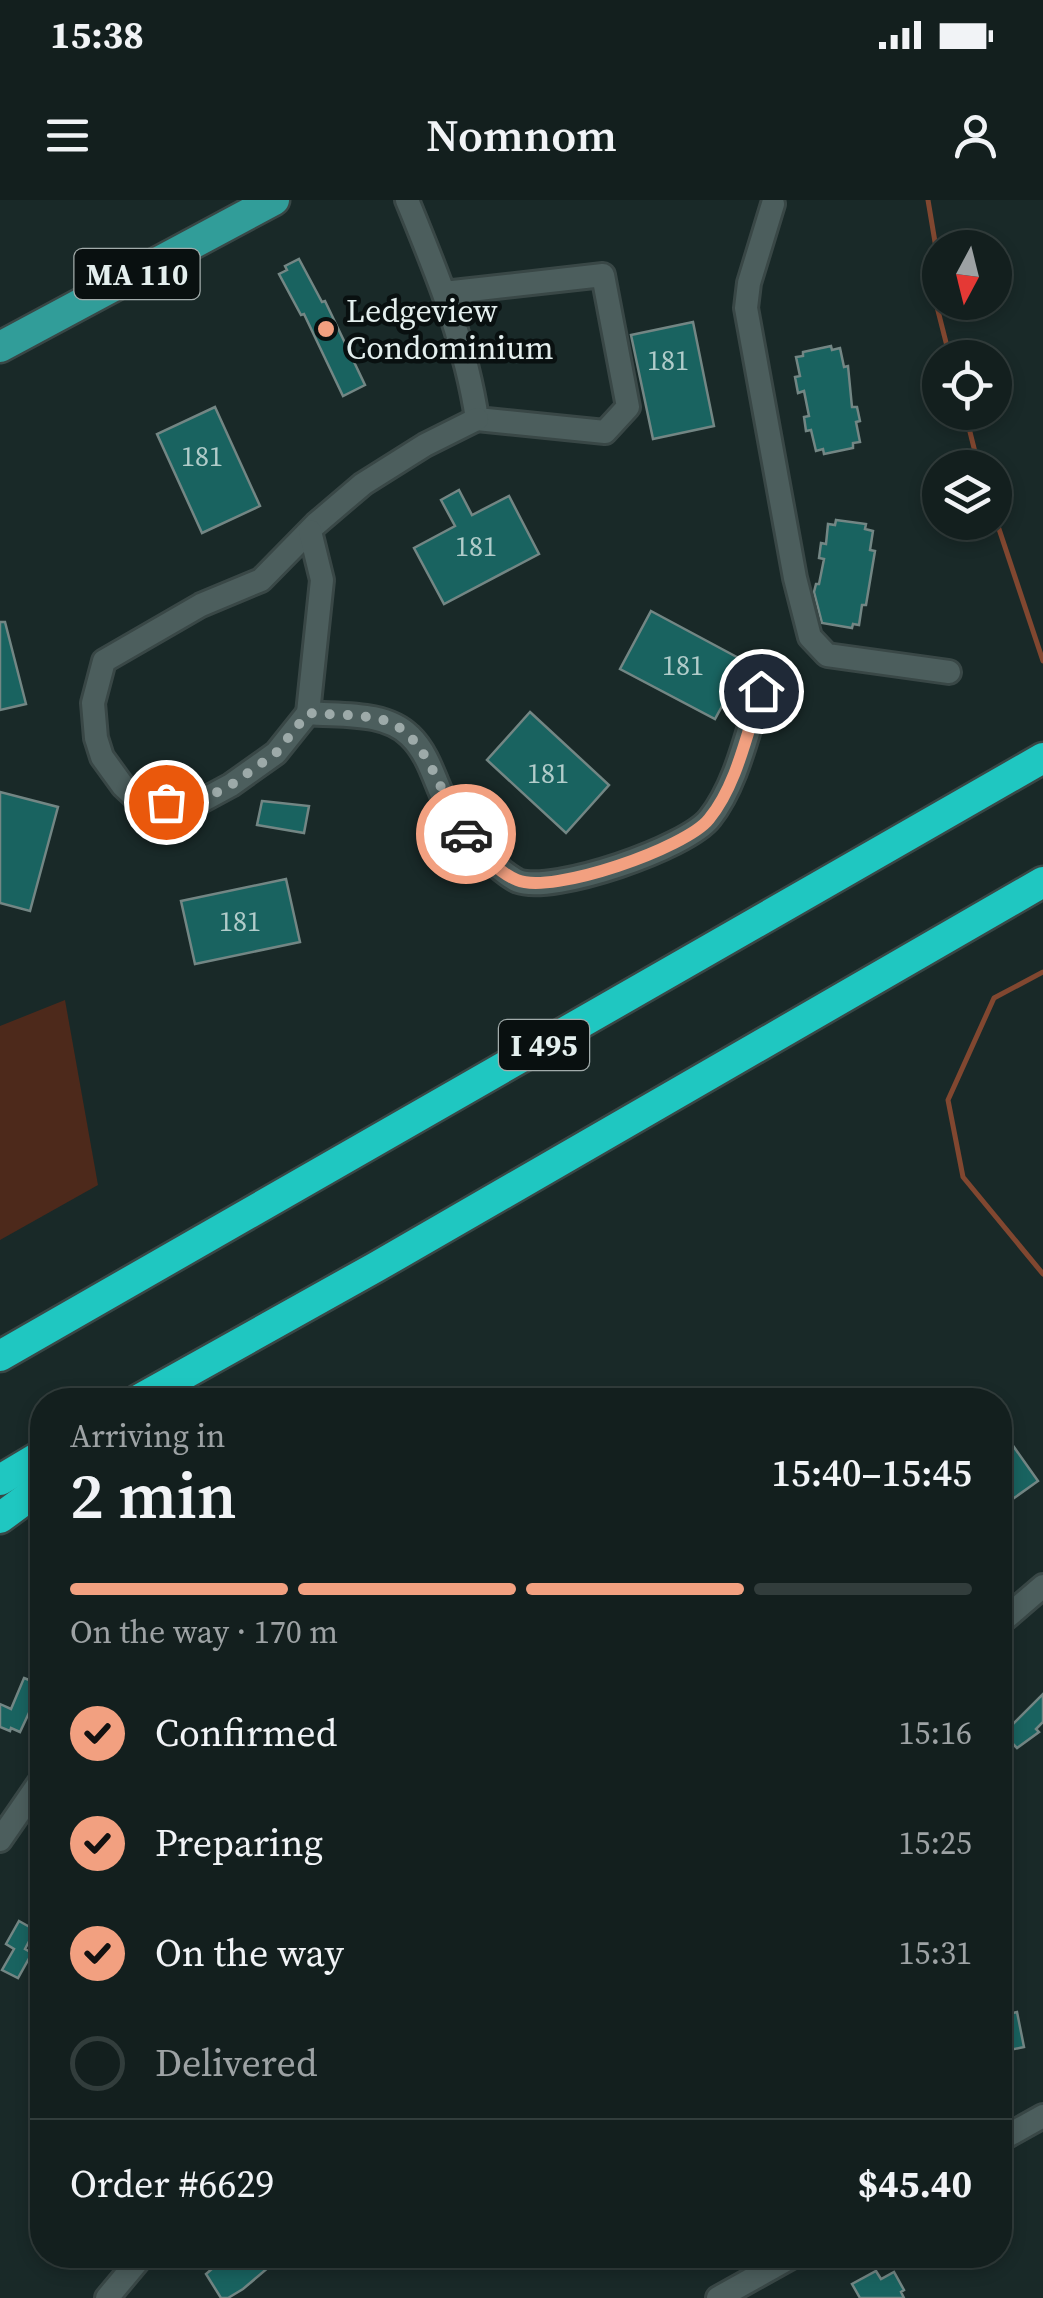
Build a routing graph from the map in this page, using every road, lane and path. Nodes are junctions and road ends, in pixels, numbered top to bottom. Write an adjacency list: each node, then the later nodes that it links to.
1 (274, 200): 5 (main road, MA 110)
2 (408, 200): 4 (street)
3 (773, 204): 8 (street)
4 (444, 293): 6 (street); 6 (street)
5 (0, 347)
6 (477, 419): 7 (street)
7 (310, 530): 10 (street); 10 (street)
8 (948, 672)
9 (761, 691): 10 (street)
10 (308, 713)
11 (1043, 758): 13 (highway, I 495)
12 (1043, 882): 14 (highway)
13 (0, 1354)
14 (184, 1374): 15 (highway); 16 (highway)
15 (159, 1388)
16 (167, 1388)
17 (30, 1462): 18 (highway)
18 (0, 1480)
19 (30, 1497): 20 (highway)
20 (0, 1518)
21 (1043, 1586): 22 (street)
22 (1012, 1612)
23 (30, 1796): 24 (street)
24 (0, 1840)
25 (1043, 2116): 26 (street)
26 (1012, 2133)
27 (132, 2268): 29 (street)
28 (772, 2268): 30 (street)
29 (107, 2298)
30 (718, 2298)

